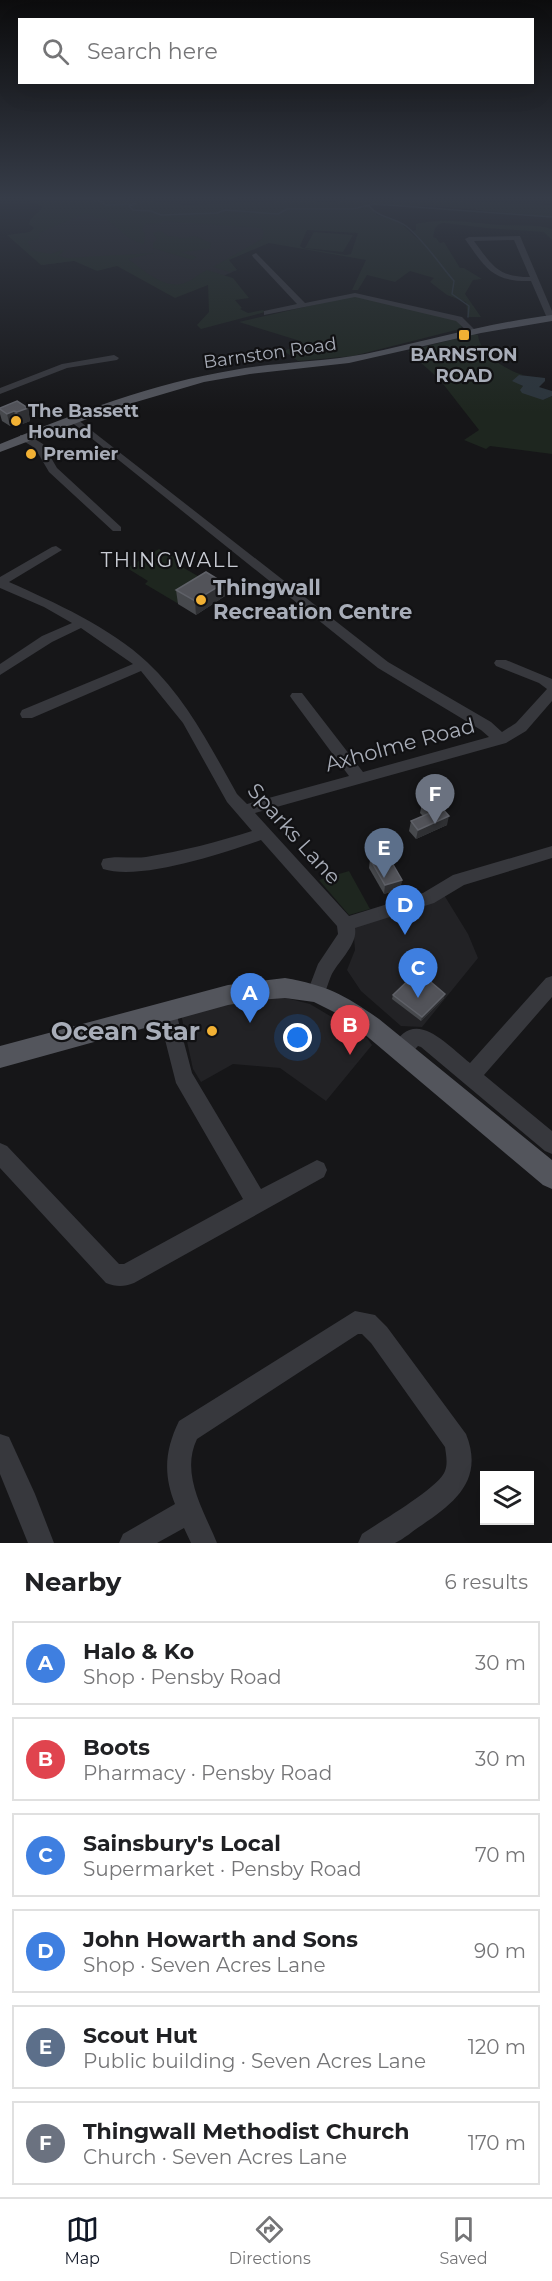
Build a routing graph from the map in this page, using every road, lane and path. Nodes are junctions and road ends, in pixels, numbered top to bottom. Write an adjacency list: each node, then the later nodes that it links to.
1 (268, 268): 5 (street)
2 (491, 268): 4 (street)
3 (529, 268): 4 (street)
4 (534, 279): 7 (street)
5 (302, 305): 6 (street); 8 (street)
6 (267, 313)
7 (551, 318): 8 (main road, Barnston Road)
8 (471, 330): 11 (main road, Barnston Road)
9 (114, 358): 10 (street)
10 (0, 391)
11 (73, 419): 12 (main road, Barnston Road); 25 (street)
12 (24, 437): 13 (main road, Barnston Road); 14 (street)
13 (0, 448)
14 (117, 529)
15 (56, 550): 16 (street)
16 (3, 587): 17 (street, Sparks Lane)
17 (82, 623): 19 (street, Sparks Lane); 20 (street)
18 (500, 663): 21 (street)
19 (143, 665): 24 (street); 27 (street, Sparks Lane)
20 (0, 670)
21 (552, 686)
22 (552, 692): 25 (street, Axholme Road)
23 (297, 695): 26 (street)
24 (27, 714)
25 (501, 740): 26 (street, Axholme Road)
26 (359, 778): 27 (street, Axholme Road)
27 (242, 811): 28 (street, Sparks Lane)
28 (264, 833): 30 (street); 31 (street, Sparks Lane)
29 (552, 852): 31 (street)
30 (109, 864)
31 (345, 924): 33 (street)
32 (552, 984): 37 (street)
33 (316, 993): 34 (main road); 35 (main road)
34 (167, 1012): 36 (main road); 42 (street)
35 (401, 1051): 37 (street); 41 (main road)
36 (0, 1057)
37 (470, 1077): 38 (street)
38 (552, 1144)
39 (0, 1153): 42 (street)
40 (317, 1170): 42 (street)
41 (552, 1176)
42 (256, 1202)
43 (0, 1446): 45 (street)
44 (190, 1510): 46 (street); 47 (street); 48 (street)
45 (41, 1543)
46 (132, 1543)
47 (204, 1543)
48 (371, 1543)

